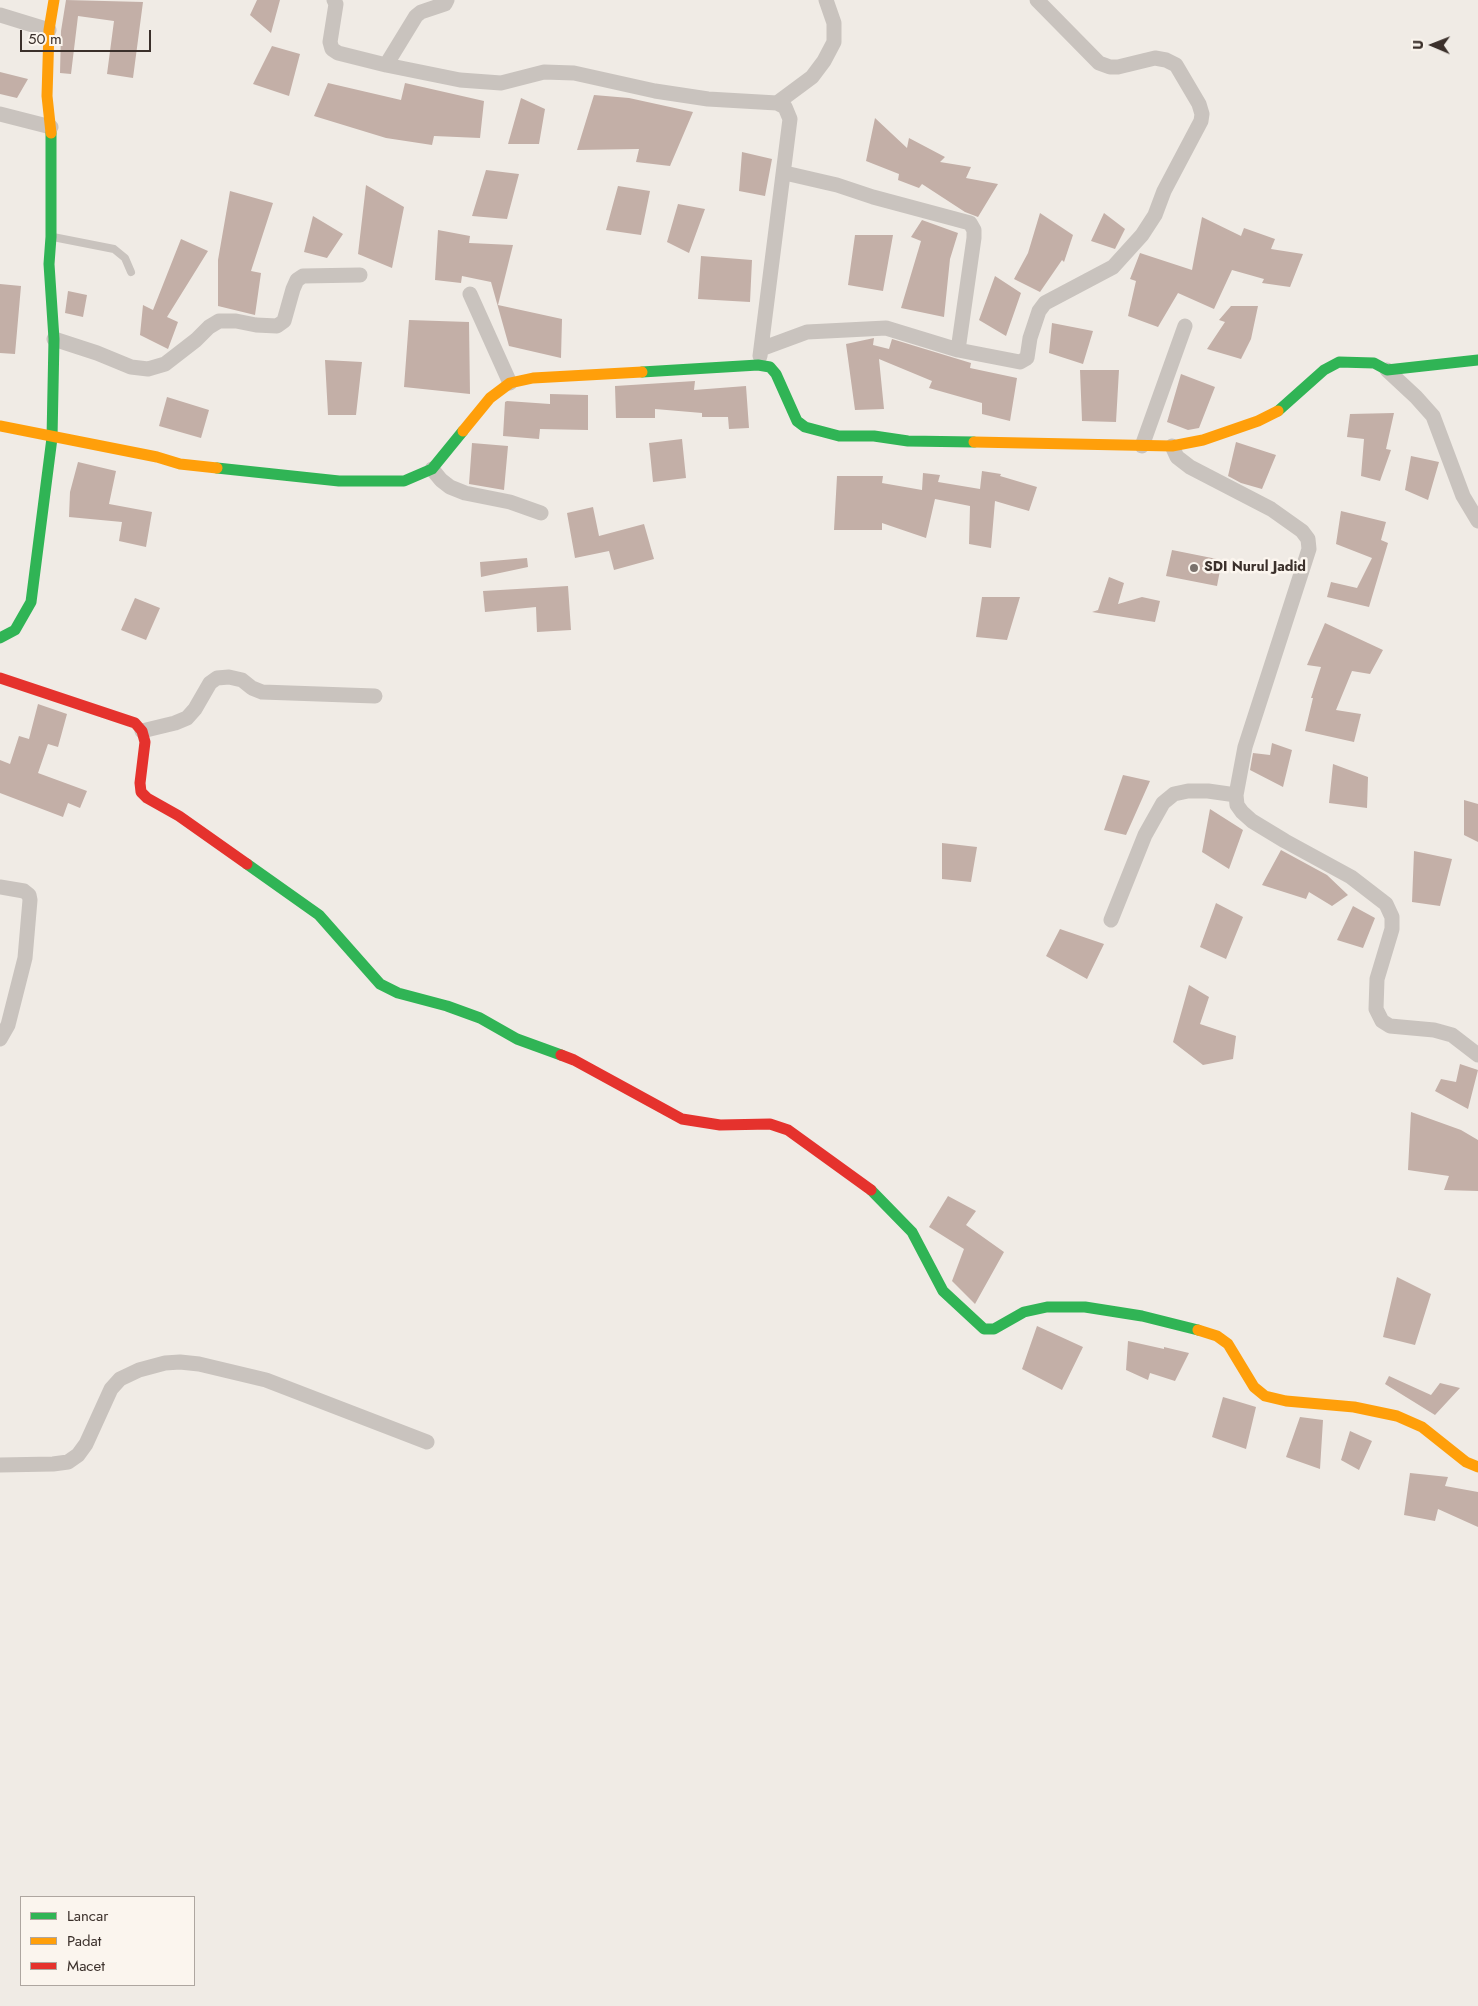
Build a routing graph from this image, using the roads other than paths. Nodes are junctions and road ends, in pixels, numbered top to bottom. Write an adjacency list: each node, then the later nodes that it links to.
1 (54, 0): 7 (street)
2 (334, 0): 8 (street)
3 (447, 0): 8 (street)
4 (826, 0): 9 (street)
5 (1037, 0): 20 (street)
6 (0, 15): 7 (street)
7 (48, 30): 11 (street)
8 (386, 65): 9 (street)
9 (777, 103): 12 (street)
10 (0, 114): 11 (street)
11 (51, 127): 13 (street)
12 (785, 172): 19 (street); 20 (street)
13 (51, 237): 14 (lane); 18 (street)
14 (131, 272)
15 (360, 275): 18 (street)
16 (470, 294): 24 (street)
17 (1185, 326): 27 (street)
18 (54, 339): 26 (street)
19 (762, 349): 20 (street); 22 (street)
20 (958, 350)
21 (1478, 360): 23 (street)
22 (758, 365): 24 (street); 27 (street)
23 (1387, 370): 28 (street); 31 (street)
24 (510, 383): 29 (street)
25 (0, 426): 26 (street)
26 (52, 438): 29 (street); 32 (street)
27 (1142, 446): 28 (street)
28 (1172, 446): 36 (street)
29 (432, 469): 30 (street)
30 (541, 513)
31 (1478, 521)
32 (0, 638)
33 (0, 678): 35 (street)
34 (375, 696): 35 (street)
35 (142, 731): 43 (street)
36 (1236, 795): 38 (street); 40 (street)
37 (0, 887): 39 (street)
38 (1111, 920)
39 (0, 1039)
40 (1478, 1054)
41 (427, 1442): 42 (street)
42 (0, 1466)
43 (1478, 1467)

